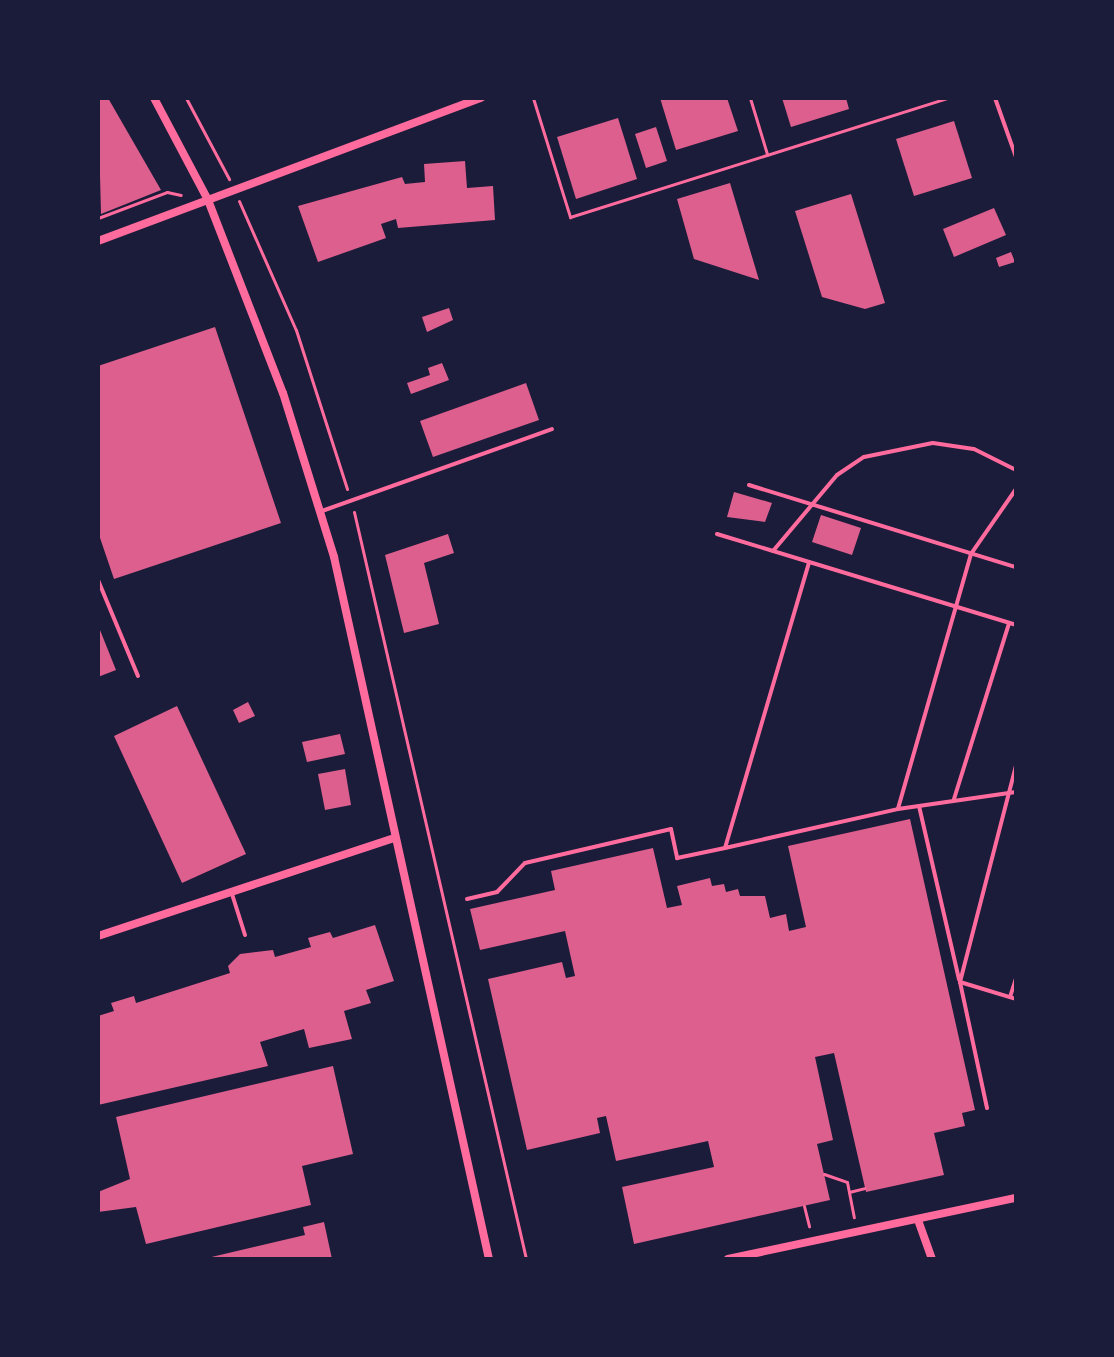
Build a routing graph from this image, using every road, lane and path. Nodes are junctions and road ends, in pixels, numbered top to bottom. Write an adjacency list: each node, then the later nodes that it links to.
1 (154, 98): 11 (street)
2 (186, 98): 10 (path)
3 (481, 98): 10 (street)
4 (533, 98): 8 (path)
5 (750, 98): 8 (path)
6 (948, 98): 8 (path)
7 (995, 98): 9 (lane)
8 (767, 154)
9 (1016, 157)
10 (233, 187): 11 (street); 18 (path)
11 (208, 200): 12 (path); 13 (street); 20 (street)
12 (98, 218)
13 (98, 241)
14 (552, 429): 18 (lane)
15 (1016, 470): 19 (lane)
16 (749, 485): 19 (lane)
17 (1016, 489): 23 (lane)
18 (351, 501): 20 (lane); 56 (path)
19 (811, 505): 22 (lane); 23 (lane)
20 (320, 512): 37 (street)
21 (717, 534): 22 (lane)
22 (773, 551): 24 (lane)
23 (971, 554): 25 (lane); 27 (lane)
24 (809, 562): 27 (lane); 38 (lane)
25 (1016, 567)
26 (98, 580): 30 (lane)
27 (955, 606): 28 (lane); 36 (lane)
28 (1009, 623): 29 (lane); 34 (lane)
29 (1016, 625)
30 (138, 676)
31 (1016, 765): 32 (lane)
32 (1008, 790): 33 (lane); 34 (lane); 44 (lane)
33 (1016, 792)
34 (954, 799): 35 (lane)
35 (919, 806): 36 (lane); 44 (lane)
36 (898, 809): 38 (lane)
37 (394, 838): 39 (street); 55 (street)
38 (725, 848): 40 (lane)
39 (231, 892): 41 (lane); 42 (street)
40 (467, 899)
41 (245, 935)
42 (98, 936)
43 (1016, 978): 45 (lane)
44 (960, 982): 45 (lane); 46 (lane)
45 (1013, 998)
46 (987, 1108)
47 (824, 1174): 49 (path)
48 (865, 1188): 49 (path)
49 (849, 1192): 53 (path)
50 (1016, 1198): 52 (street)
51 (804, 1206): 54 (path)
52 (918, 1220): 53 (street); 58 (street)
53 (857, 1233): 54 (street)
54 (812, 1242): 57 (street)
55 (489, 1259)
56 (526, 1259)
57 (728, 1259)
58 (932, 1259)

